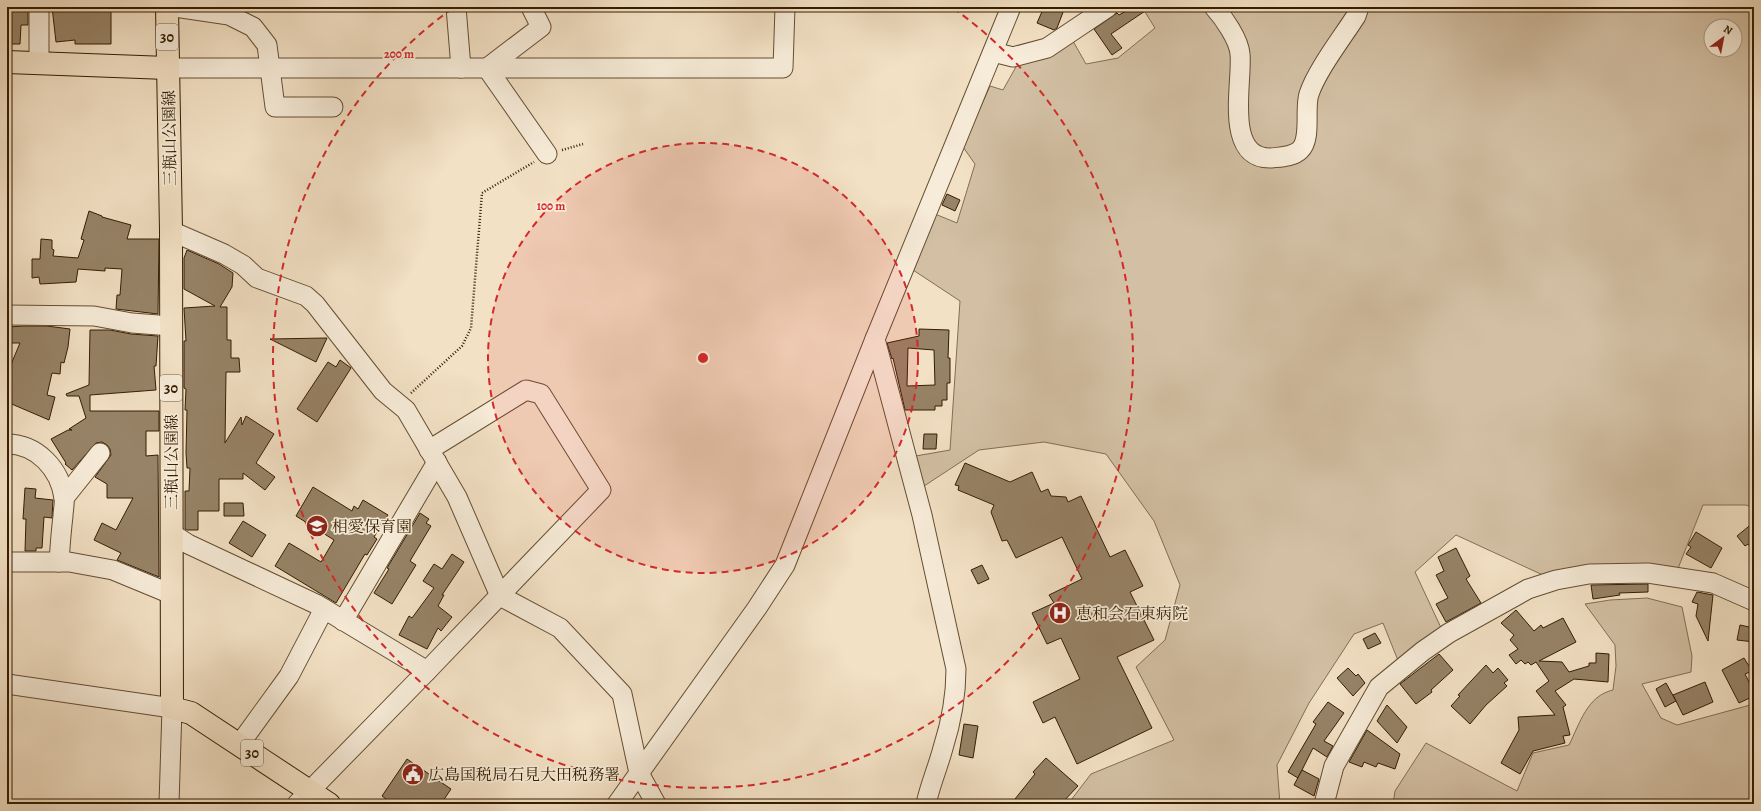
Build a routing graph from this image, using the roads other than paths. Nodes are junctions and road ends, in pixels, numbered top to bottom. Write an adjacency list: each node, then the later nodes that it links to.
1 (39, 7): 13 (street)
2 (168, 7): 14 (main road, 三瓶山公園線 / 30)
3 (175, 7): 17 (street)
4 (456, 7): 15 (street)
5 (531, 7): 16 (street)
6 (785, 7): 16 (street)
7 (1011, 7): 11 (street)
8 (1108, 7): 11 (street)
9 (1214, 7): 10 (street)
10 (1359, 7)
11 (993, 52): 22 (street)
12 (7, 62): 13 (main road)
13 (39, 63): 14 (main road)
14 (167, 68): 15 (street); 19 (main road, 三瓶山公園線 / 30)
15 (461, 68): 16 (street)
16 (487, 68): 18 (street)
17 (333, 107)
18 (547, 154)
19 (171, 231): 21 (main road, 三瓶山公園線 / 30); 25 (street)
20 (7, 315): 21 (street)
21 (171, 326): 27 (main road, 三瓶山公園線 / 30)
22 (875, 339): 39 (street); 45 (street)
23 (7, 444): 26 (street)
24 (100, 453): 26 (street)
25 (433, 456): 31 (street); 31 (street); 34 (street)
26 (64, 498): 29 (street)
27 (171, 533): 30 (main road, 三瓶山公園線 / 30); 33 (street)
28 (7, 562): 29 (street)
29 (59, 562): 30 (street)
30 (171, 594): 37 (main road, 三瓶山公園線 / 30)
31 (500, 596): 35 (street); 39 (street)
32 (1754, 601): 46 (street)
33 (324, 609): 34 (street); 38 (street)
34 (343, 621): 35 (street)
35 (427, 671): 40 (street)
36 (7, 684): 37 (street)
37 (172, 708): 38 (main road, 30); 41 (street)
38 (239, 745): 40 (main road, 30)
39 (639, 773): 43 (street); 44 (street)
40 (304, 798): 42 (main road, 30)
41 (169, 804)
42 (329, 804)
43 (617, 804)
44 (656, 804)
45 (926, 804)
46 (1324, 804)

